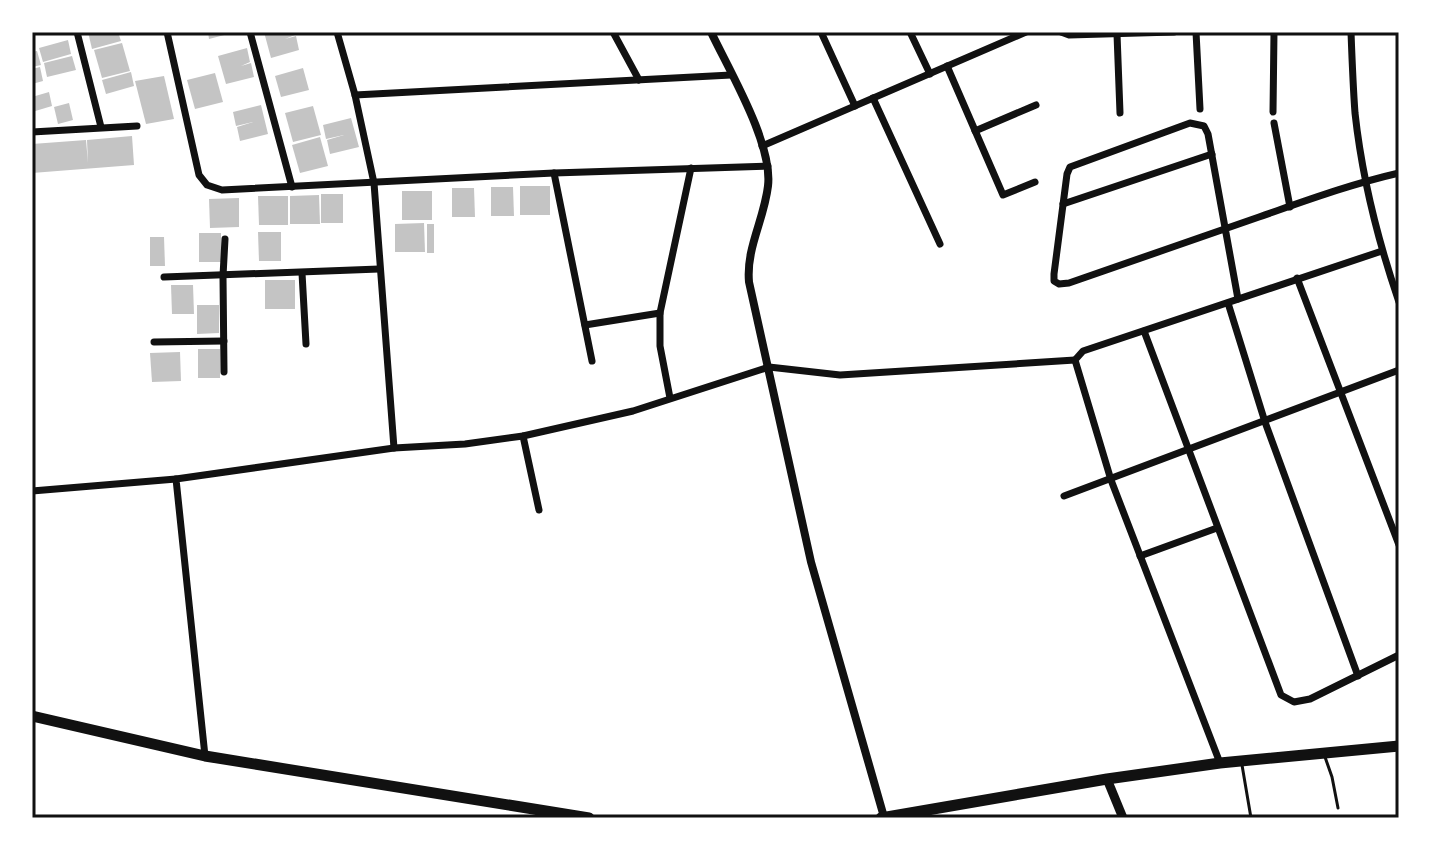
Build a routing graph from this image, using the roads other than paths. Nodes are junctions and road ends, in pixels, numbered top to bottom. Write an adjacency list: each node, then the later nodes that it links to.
1 (77, 32): 31 (street)
2 (167, 32): 43 (street)
3 (250, 32): 43 (street)
4 (337, 32): 22 (street)
5 (613, 32): 21 (street)
6 (711, 32): 20 (street)
7 (821, 32): 25 (street)
8 (910, 32): 19 (street)
9 (1026, 32): 17 (street)
10 (1061, 32): 16 (street)
11 (1156, 32): 12 (street); 16 (street)
12 (1174, 32)
13 (1196, 32): 26 (street)
14 (1274, 32): 27 (street)
15 (1351, 32): 40 (street)
16 (1117, 34): 28 (street)
17 (1007, 35): 18 (street)
18 (947, 66): 19 (street); 32 (street)
19 (930, 74): 23 (street)
20 (731, 75): 21 (street); 34 (street)
21 (639, 80): 22 (street)
22 (355, 95): 42 (street)
23 (873, 98): 25 (street); 48 (street)
24 (1036, 105): 32 (street)
25 (855, 106): 34 (street)
26 (1200, 109)
27 (1273, 112)
28 (1120, 113)
29 (1274, 123): 45 (street)
30 (137, 126): 31 (street)
31 (101, 127): 33 (street)
32 (975, 131): 41 (street)
33 (32, 132)
34 (762, 146): 36 (street)
35 (1212, 154): 44 (street); 44 (street); 46 (street)
36 (768, 166): 37 (street); 66 (street)
37 (691, 168): 38 (street); 58 (street)
38 (554, 173): 42 (street); 59 (street)
39 (1399, 173): 40 (street)
40 (1367, 180): 45 (street); 49 (street)
41 (1035, 182)
42 (374, 183): 43 (street); 50 (street)
43 (292, 187)
44 (1063, 204): 46 (street)
45 (1290, 207): 46 (street)
46 (1226, 229): 55 (street)
47 (225, 239): 52 (street)
48 (940, 244)
49 (1382, 251): 54 (street); 56 (street)
50 (379, 269): 51 (street); 73 (street)
51 (302, 273): 52 (street); 63 (street)
52 (223, 276): 53 (street); 61 (street)
53 (164, 277)
54 (1297, 278): 55 (street); 69 (street)
55 (1238, 299): 57 (street)
56 (1399, 302)
57 (1228, 303): 60 (street); 71 (street)
58 (660, 313): 59 (street); 70 (street)
59 (585, 325): 65 (street)
60 (1144, 331): 64 (street); 74 (street)
61 (224, 341): 62 (street); 68 (street)
62 (154, 342)
63 (306, 344)
64 (1075, 360): 66 (street); 76 (street)
65 (592, 361)
66 (769, 367): 70 (street); 98 (street)
67 (1399, 370): 69 (street)
68 (224, 372)
69 (1342, 393): 71 (street); 81 (street)
70 (670, 398): 72 (street)
71 (1265, 422): 74 (street); 86 (street)
72 (523, 436): 73 (street); 80 (street)
73 (394, 448): 75 (street)
74 (1187, 450): 76 (street); 82 (street)
75 (176, 479): 77 (street); 90 (street)
76 (1111, 480): 78 (street); 84 (street)
77 (32, 491)
78 (1064, 496)
79 (1399, 509): 81 (street)
80 (539, 510)
81 (1388, 514): 83 (street)
82 (1217, 528): 84 (street); 86 (street)
83 (1399, 545)
84 (1140, 556): 92 (street)
85 (1399, 655): 86 (street)
86 (1358, 676)
87 (32, 716): 90 (highway)
88 (1399, 746): 89 (highway)
89 (1324, 753): 91 (highway); 94 (lane)
90 (205, 756): 95 (highway)
91 (1241, 761): 92 (highway); 100 (lane)
92 (1220, 763): 93 (highway)
93 (1107, 779): 96 (highway); 99 (main road)
94 (1338, 808)
95 (563, 816): 97 (highway)
96 (903, 816): 98 (highway)
97 (589, 818)
98 (883, 818)
99 (1123, 818)
100 (1251, 818)

